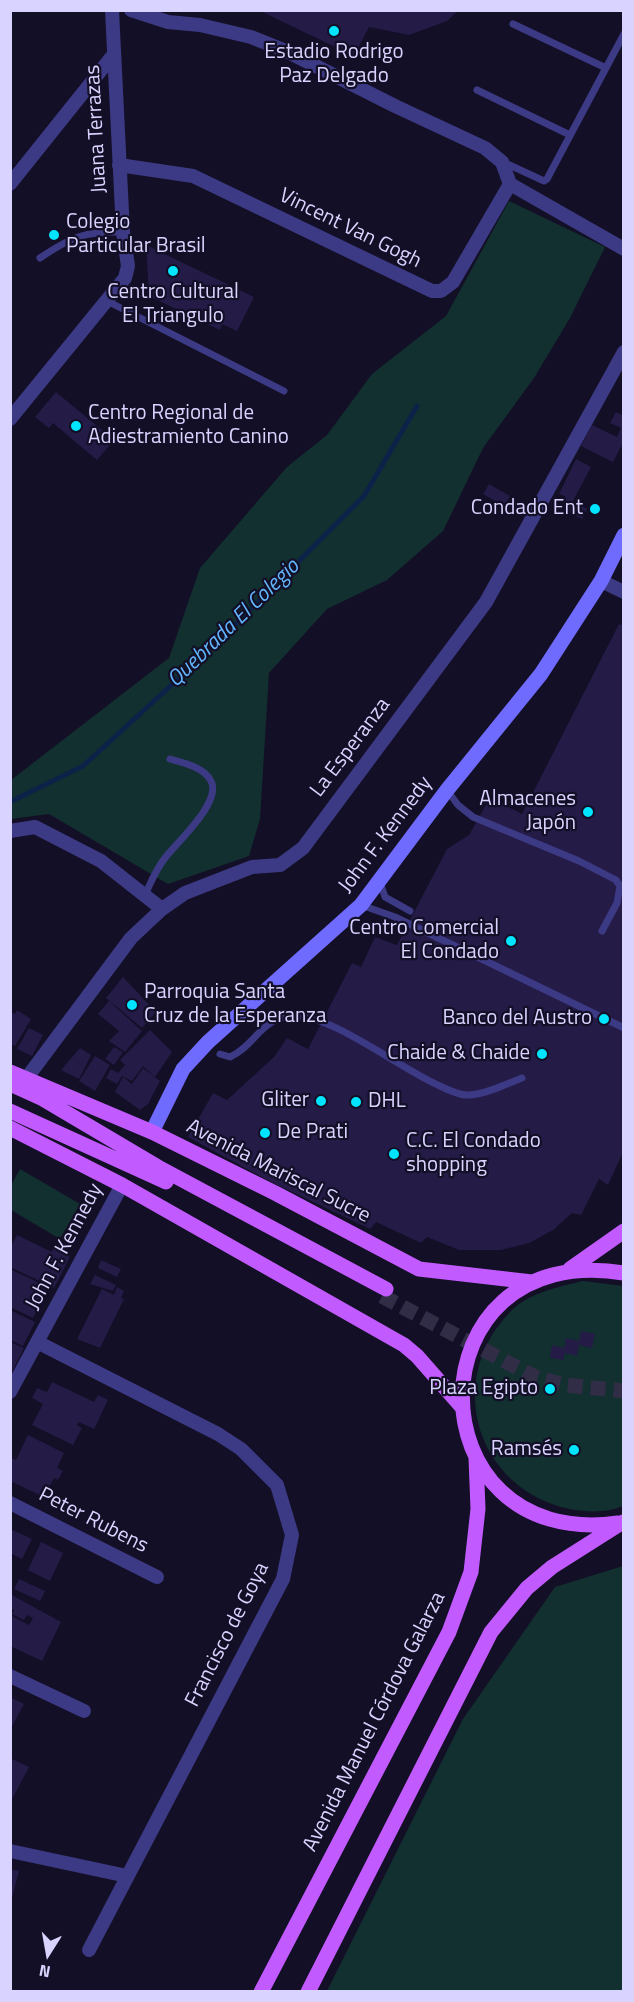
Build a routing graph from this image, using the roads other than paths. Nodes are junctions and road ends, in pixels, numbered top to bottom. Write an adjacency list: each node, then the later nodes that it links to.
1 (112, 10): 5 (street, Juana Terrazas)
2 (131, 10): 9 (street)
3 (513, 24): 6 (lane)
4 (624, 34): 6 (lane)
5 (114, 54): 10 (street, Juana Terrazas); 11 (street)
6 (606, 68): 8 (lane)
7 (477, 90): 8 (lane)
8 (570, 135): 9 (lane)
9 (502, 162): 12 (street)
10 (119, 165): 12 (street, Vincent Van Gogh); 13 (street, Juana Terrazas)
11 (10, 184)
12 (510, 184): 14 (street)
13 (123, 232): 15 (lane); 16 (street, Juana Terrazas)
14 (624, 249)
15 (40, 258)
16 (106, 300): 18 (lane); 19 (street, Juana Terrazas)
17 (624, 352): 29 (street, La Esperanza)
18 (284, 391)
19 (10, 419)
20 (624, 535): 21 (main road, John F. Kennedy)
21 (601, 581): 22 (street); 24 (main road, John F. Kennedy)
22 (624, 592)
23 (170, 759): 27 (lane)
24 (447, 790): 26 (main road, John F. Kennedy); 31 (lane)
25 (10, 831): 27 (street)
26 (380, 879): 28 (main road, John F. Kennedy); 30 (lane)
27 (145, 895): 29 (street)
28 (361, 905): 32 (lane); 33 (main road, John F. Kennedy)
29 (162, 909): 36 (street, La Esperanza)
30 (410, 911)
31 (602, 931)
32 (624, 1028)
33 (208, 1041): 35 (lane); 40 (main road, John F. Kennedy)
34 (10, 1072): 36 (main road, Avenida Mariscal Sucre)
35 (522, 1078)
36 (26, 1079): 40 (main road, Avenida Mariscal Sucre)
37 (10, 1084): 38 (main road)
38 (10, 1111)
39 (10, 1128): 41 (main road)
40 (152, 1132): 45 (main road, Avenida Mariscal Sucre)
41 (122, 1185): 46 (street, John F. Kennedy); 48 (main road)
42 (624, 1231): 43 (main road)
43 (569, 1270): 44 (main road); 45 (main road)
44 (624, 1273)
45 (532, 1282): 48 (main road)
46 (38, 1342): 47 (street, John F. Kennedy); 56 (street, Francisco de Goya)
47 (10, 1392)
48 (461, 1406): 49 (main road)
49 (476, 1458): 51 (main road); 58 (main road, Avenida Manuel Córdova Galarza)
50 (10, 1503): 52 (street, Peter Rubens)
51 (623, 1522): 59 (main road)
52 (157, 1577)
53 (10, 1676): 54 (street)
54 (84, 1712)
55 (10, 1851): 56 (street)
56 (127, 1876): 57 (street, Francisco de Goya)
57 (89, 1950)
58 (261, 1992)
59 (309, 1992)

